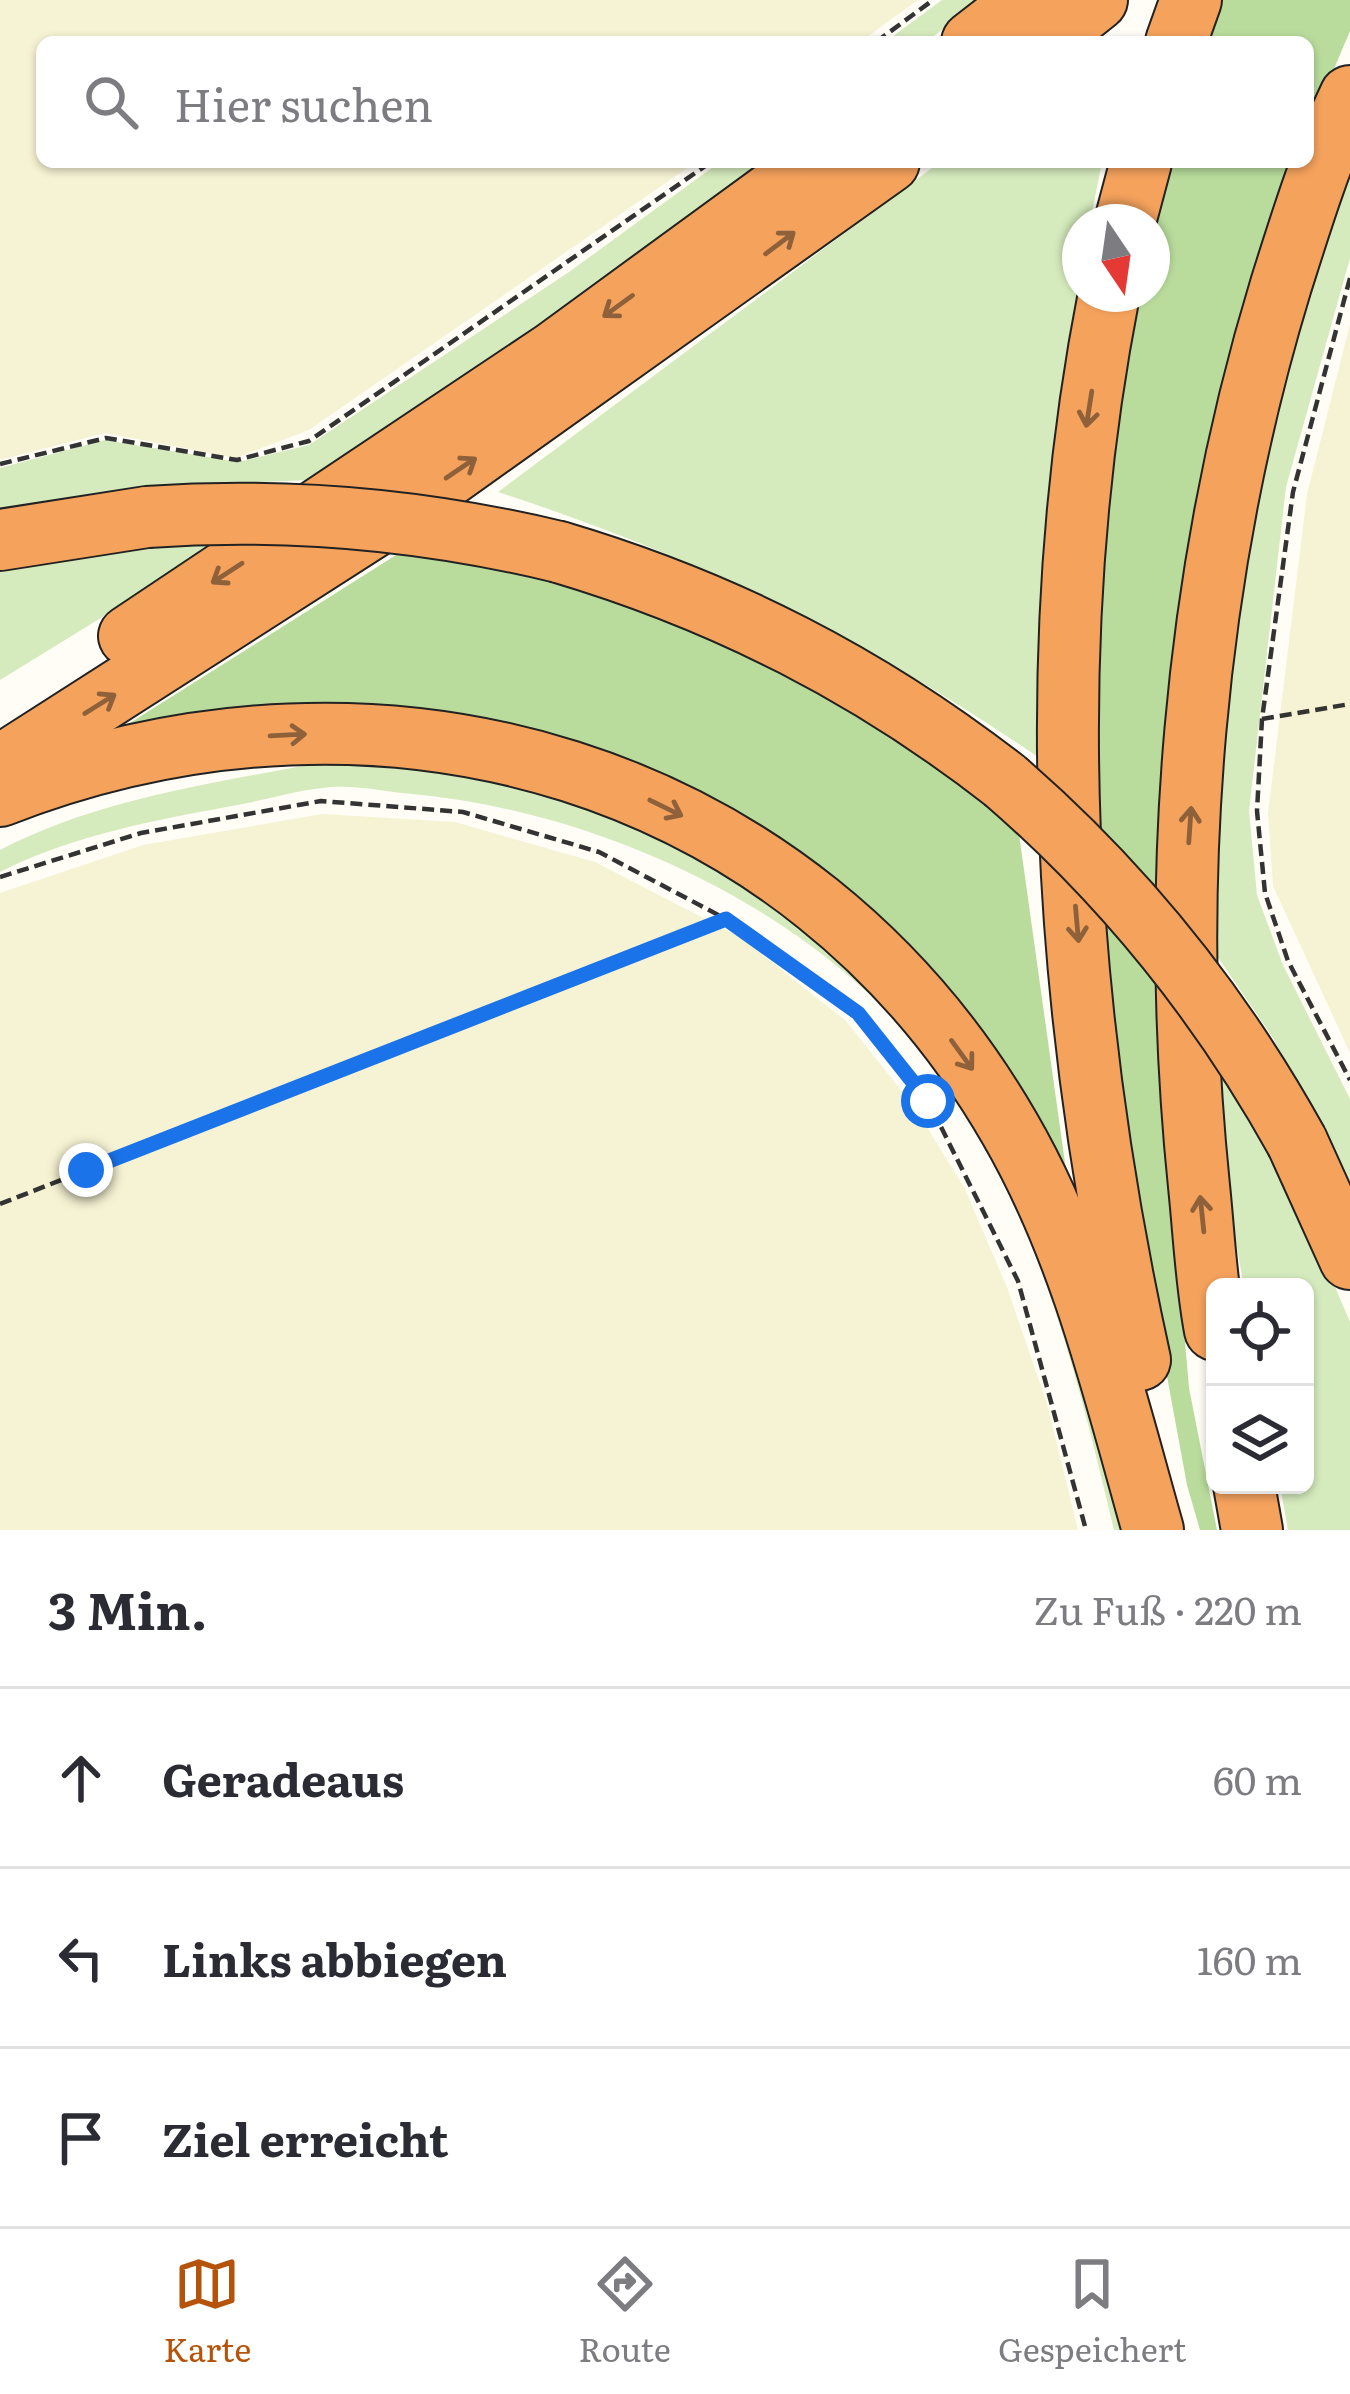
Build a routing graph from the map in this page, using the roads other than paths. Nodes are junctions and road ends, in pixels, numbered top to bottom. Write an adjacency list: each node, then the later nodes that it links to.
1 (1026, 0): 4 (highway)
2 (1097, 0): 5 (highway)
3 (1191, 0): 6 (highway)
4 (980, 36)
5 (1052, 36)
6 (1178, 36)
7 (1350, 96): 18 (highway, one-way to 7)
8 (806, 168): 14 (highway, one-way to 14)
9 (881, 168): 15 (highway, one-way to 9)
10 (1139, 168): 11 (highway)
11 (1130, 204)
12 (1106, 312): 21 (highway, one-way to 21)
13 (0, 540): 17 (highway, bridge)
14 (0, 717)
15 (0, 766)
16 (0, 796): 20 (highway, one-way to 20)
17 (1350, 1259)
18 (1209, 1278)
19 (1246, 1494): 22 (highway)
20 (1153, 1530)
21 (1178, 1530)
22 (1252, 1530)

